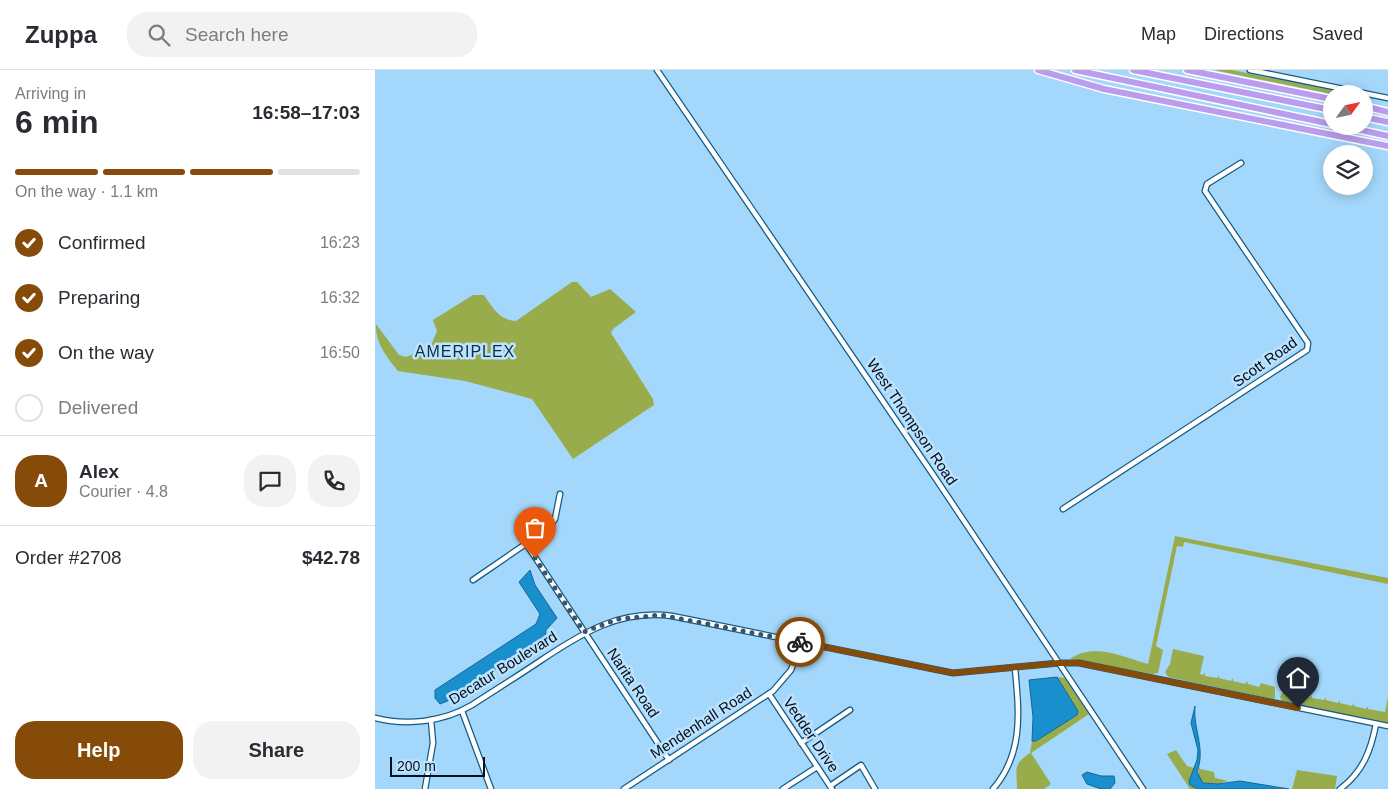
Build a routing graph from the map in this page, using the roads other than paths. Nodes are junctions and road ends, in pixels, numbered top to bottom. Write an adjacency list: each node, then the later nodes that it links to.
1 (657, 70): 25 (street, West Thompson Road)
2 (1039, 70): 17 (highway)
3 (1075, 70): 13 (highway)
4 (1133, 70): 9 (highway)
5 (1187, 70): 7 (highway)
6 (1250, 70): 8 (street)
7 (1323, 98)
8 (1388, 98)
9 (1323, 108)
10 (1373, 108): 11 (highway)
11 (1388, 112)
12 (1373, 119): 14 (highway)
13 (1323, 122)
14 (1388, 122)
15 (1373, 133): 16 (highway)
16 (1388, 136)
17 (1388, 146)
18 (1241, 163): 20 (street, Scott Road)
19 (560, 494): 21 (street)
20 (1063, 509)
21 (527, 546): 22 (street); 23 (street, Narita Road)
22 (473, 580)
23 (584, 632): 24 (street, Decatur Boulevard); 29 (street, Decatur Boulevard); 35 (street, Narita Road)
24 (801, 642): 26 (street, Decatur Boulevard); 27 (street, Mendenhall Road)
25 (1059, 663): 26 (street, Decatur Boulevard); 32 (street, Decatur Boulevard); 44 (street, West Thompson Road)
26 (1015, 668): 43 (street)
27 (769, 694): 34 (street, Vedder Drive); 35 (street, Mendenhall Road)
28 (850, 710): 34 (street)
29 (462, 711): 31 (street, Decatur Boulevard); 39 (street)
30 (375, 718): 31 (street, Decatur Boulevard)
31 (431, 720): 38 (street)
32 (1376, 724): 33 (street, Decatur Boulevard); 45 (street)
33 (1388, 726)
34 (801, 743): 36 (street, Vedder Drive)
35 (669, 760): 40 (street, Mendenhall Road)
36 (817, 768): 37 (street, Vedder Drive); 41 (street)
37 (831, 788): 42 (street)
38 (425, 789)
39 (491, 789)
40 (624, 789)
41 (783, 789)
42 (875, 789)
43 (993, 789)
44 (1143, 789)
45 (1340, 789)

